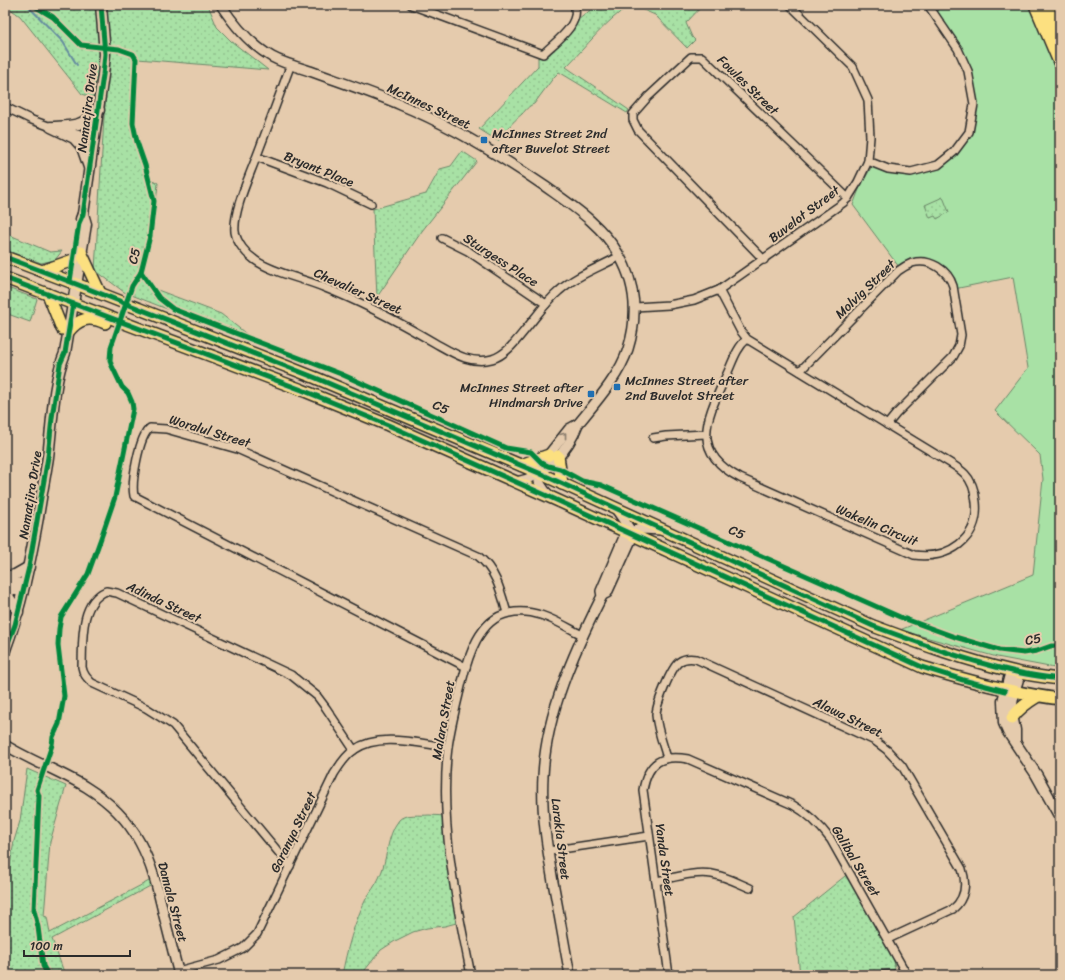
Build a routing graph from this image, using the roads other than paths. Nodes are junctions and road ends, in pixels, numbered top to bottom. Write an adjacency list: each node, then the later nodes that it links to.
1 (101, 5): 14 (main road, Namatjira Drive)
2 (221, 5): 12 (street, McInnes Street)
3 (411, 5): 4 (street)
4 (574, 5)
5 (790, 5): 18 (street, Buvelot Street)
6 (928, 5): 18 (street)
7 (1036, 5): 9 (highway)
8 (1046, 5): 9 (highway)
9 (1050, 25): 10 (highway)
10 (1057, 37): 11 (highway)
11 (1060, 62)
12 (291, 64): 17 (street, Chevalier Street); 24 (street, McInnes Street)
13 (5, 107): 15 (street)
14 (98, 110): 15 (main road); 16 (main road, Namatjira Drive)
15 (51, 127): 16 (street); 19 (main road)
16 (94, 138): 19 (main road, Namatjira Drive)
17 (256, 157): 21 (street, Bryant Place); 34 (street, Chevalier Street)
18 (868, 161): 20 (street, Buvelot Street)
19 (90, 168): 23 (main road, Namatjira Drive)
20 (848, 198): 26 (street, Buvelot Street); 26 (street, Fowles Street)
21 (371, 204)
22 (442, 238): 34 (street, Sturgess Place)
23 (77, 256): 27 (main road); 29 (main road, Namatjira Drive); 31 (main road)
24 (620, 256): 34 (street, Chevalier Street); 35 (street, McInnes Street)
25 (5, 257): 27 (main road)
26 (764, 260): 30 (street, Buvelot Street)
27 (42, 271): 29 (main road)
28 (5, 278): 32 (main road)
29 (73, 283): 31 (main road); 33 (main road, Namatjira Drive)
30 (719, 290): 35 (street, Buvelot Street); 38 (street, Wakelin Circuit)
31 (100, 293): 44 (main road)
32 (48, 294): 33 (main road); 36 (main road)
33 (70, 302): 36 (main road, Namatjira Drive); 37 (main road)
34 (546, 304)
35 (635, 307): 43 (street, McInnes Street)
36 (65, 330): 37 (main road); 52 (main road, Namatjira Drive)
37 (149, 332): 46 (main road)
38 (747, 339): 39 (street, Wakelin Circuit); 41 (street, Wakelin Circuit)
39 (800, 372): 40 (street, Wakelin Circuit); 40 (street, Molvig Street)
40 (887, 425): 41 (street, Wakelin Circuit)
41 (706, 434): 42 (street)
42 (654, 438)
43 (554, 456): 44 (main road); 45 (street, McInnes Street); 47 (main road)
44 (521, 465): 45 (main road)
45 (539, 474): 46 (street, McInnes Street); 47 (main road); 48 (street)
46 (516, 482): 48 (main road)
47 (562, 484): 49 (main road)
48 (552, 498): 51 (main road)
49 (616, 509): 50 (main road); 51 (street)
50 (663, 530): 51 (street); 63 (main road)
51 (629, 533): 60 (street, Larakia Street); 65 (main road)
52 (29, 567): 53 (main road); 56 (main road, Namatjira Drive)
53 (5, 577)
54 (5, 581): 56 (street)
55 (5, 588): 56 (street)
56 (24, 588): 58 (main road, Namatjira Drive)
57 (5, 593): 58 (main road)
58 (18, 612): 61 (main road, Namatjira Drive)
59 (507, 613): 60 (street, Malara Street); 62 (street, Malara Street); 62 (street, Woralul Street)
60 (582, 635): 78 (street, Larakia Street)
61 (5, 650)
62 (466, 667): 71 (street, Malara Street)
63 (1016, 672): 64 (main road); 65 (main road)
64 (1060, 679)
65 (1010, 691): 66 (main road); 68 (main road); 69 (main road)
66 (1038, 696): 67 (main road); 68 (main road)
67 (1060, 699)
68 (1012, 718): 69 (main road)
69 (1014, 741): 76 (main road)
70 (5, 745): 74 (street, Damala Street)
71 (448, 747): 73 (street, Garanya Street); 85 (street, Malara Street)
72 (5, 750): 74 (street, Damala Street)
73 (354, 750): 79 (street, Garanya Street); 79 (street, Adinda Street)
74 (22, 755): 83 (street, Damala Street)
75 (667, 758): 77 (street, Yanda Street); 82 (street, Galibal Street); 82 (street, Alawa Street)
76 (1060, 817)
77 (649, 836): 78 (street); 80 (street, Yanda Street)
78 (548, 851): 86 (street, Larakia Street)
79 (290, 866): 83 (street, Garanya Street)
80 (656, 881): 81 (street); 87 (street, Yanda Street)
81 (750, 888)
82 (888, 939): 84 (street, Galibal Street)
83 (178, 973)
84 (907, 974): 88 (street)
85 (471, 975)
86 (570, 975)
87 (669, 975)
88 (883, 975)

